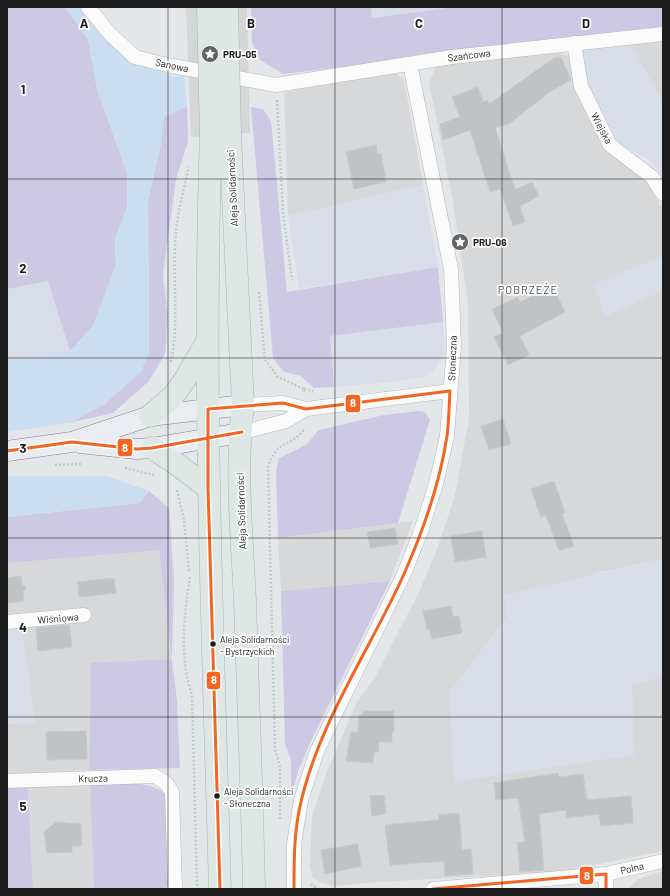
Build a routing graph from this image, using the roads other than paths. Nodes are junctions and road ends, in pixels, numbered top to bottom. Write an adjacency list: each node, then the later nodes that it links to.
1 (88, 7): 7 (street, Sanowa)
2 (208, 7): 8 (highway, bridge)
3 (227, 7): 8 (highway, bridge)
4 (663, 34): 5 (street, Szańcowa)
5 (574, 43): 6 (street, Szańcowa); 9 (street, Wiejska)
6 (410, 64): 7 (street, Szańcowa); 11 (street, Słoneczna)
7 (276, 85)
8 (220, 135): 10 (highway, Aleja Solidarności); 12 (highway, Aleja Solidarności)
9 (663, 194)
10 (207, 342): 13 (highway, Aleja Solidarności); 15 (highway)
11 (450, 391): 14 (street); 30 (street, Słoneczna)
12 (243, 405): 13 (street); 14 (street); 16 (highway, Aleja Solidarności)
13 (208, 409): 15 (street); 17 (highway, Aleja Solidarności)
14 (306, 409): 16 (street)
15 (150, 416): 18 (street)
16 (240, 432): 17 (street); 29 (highway, Aleja Solidarności)
17 (208, 437): 19 (street); 21 (highway, Aleja Solidarności)
18 (72, 442): 19 (street); 20 (street)
19 (152, 448): 21 (highway)
20 (7, 451)
21 (208, 488): 28 (highway, Aleja Solidarności)
22 (84, 615): 23 (street, Wiśniowa)
23 (7, 622)
24 (7, 781): 27 (street, Krucza)
25 (663, 861): 26 (street, Polna)
26 (606, 874): 31 (street, Polna); 32 (street)
27 (175, 889)
28 (220, 889)
29 (254, 889)
30 (294, 889)
31 (433, 889)
32 (606, 889)

